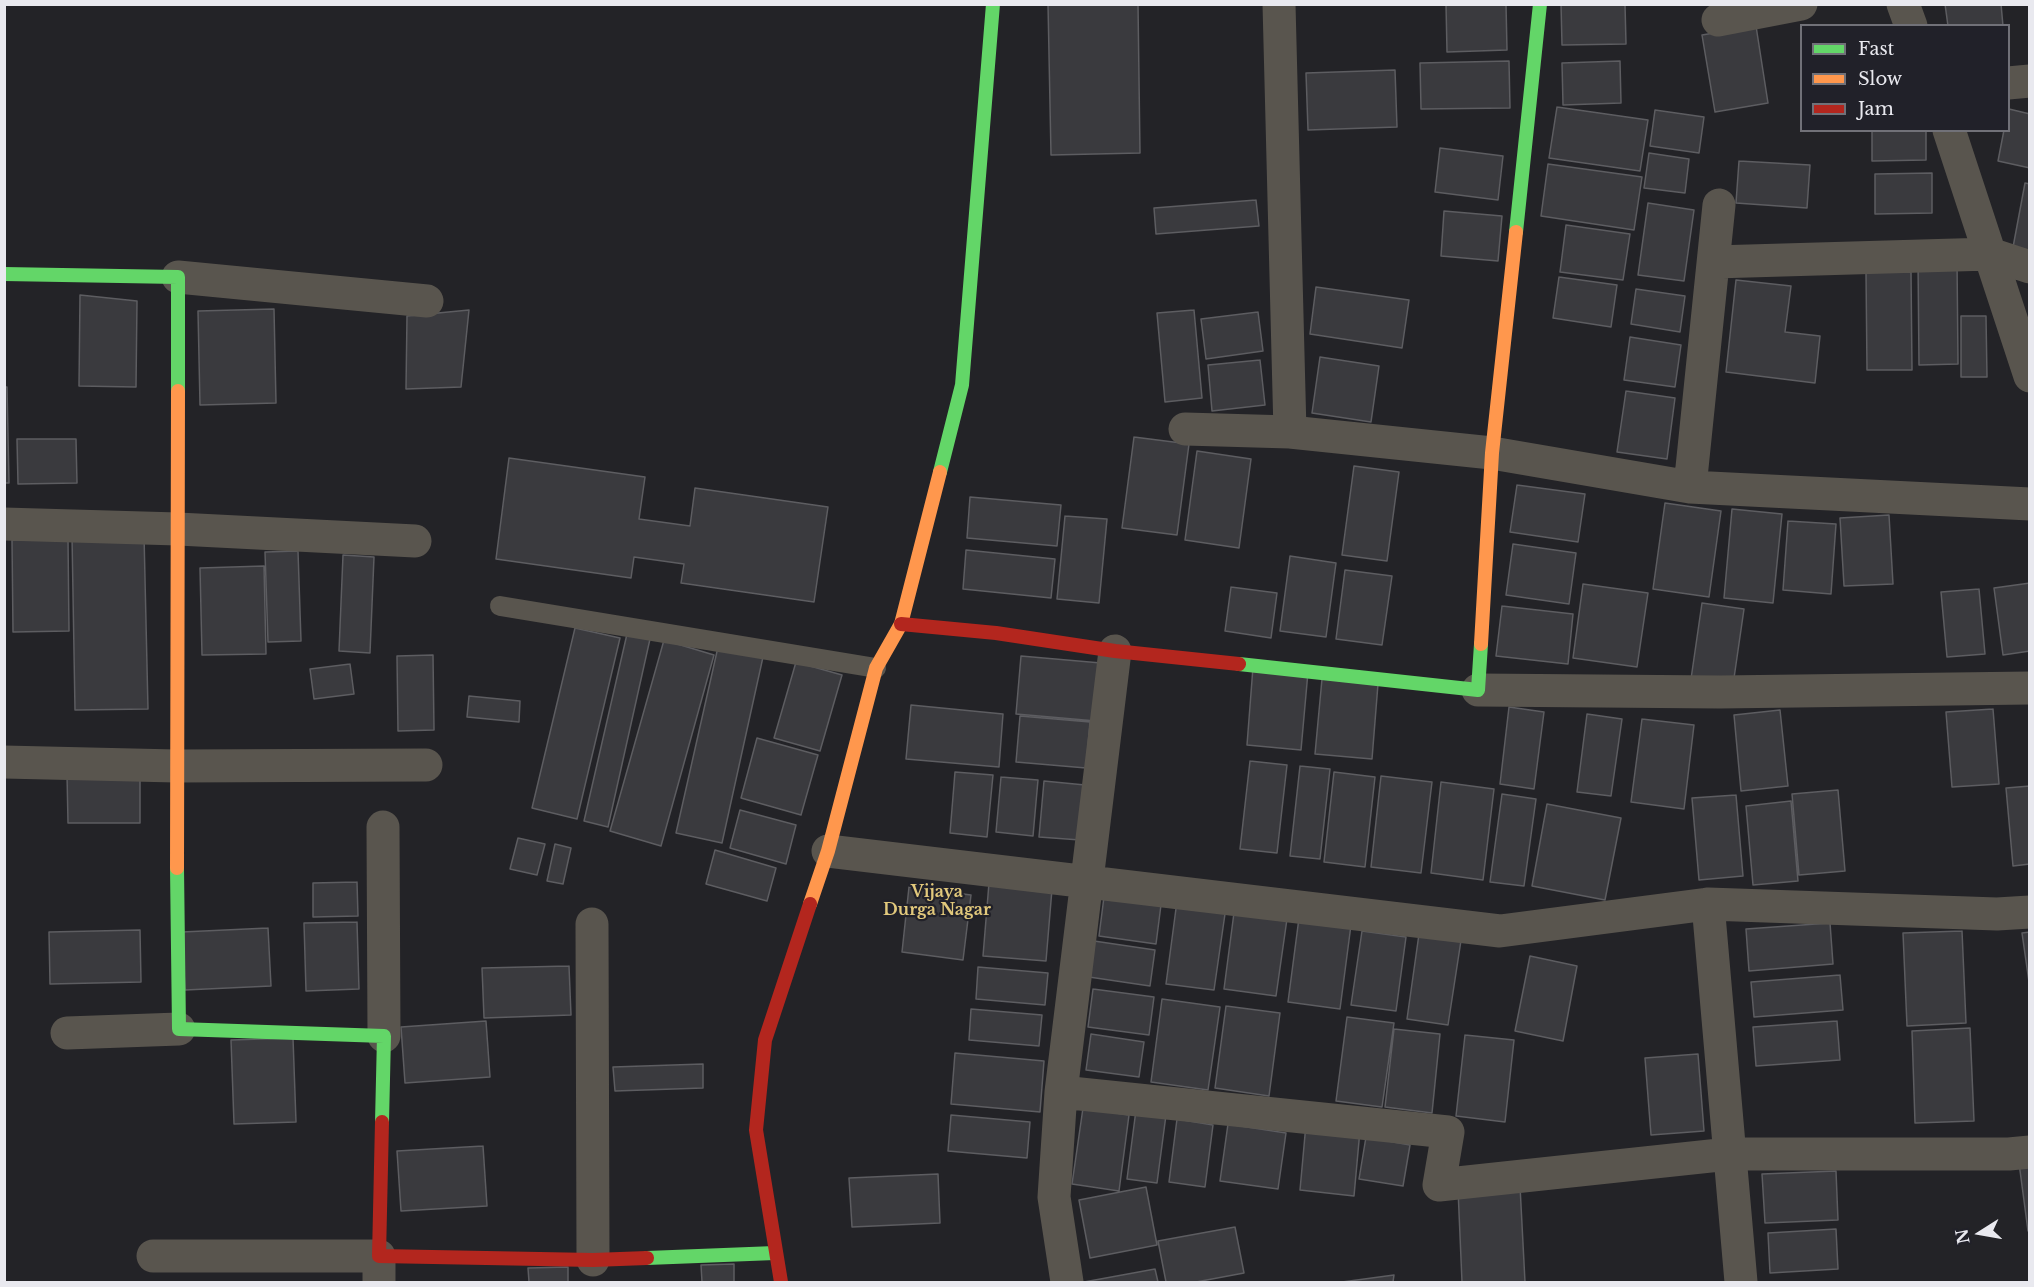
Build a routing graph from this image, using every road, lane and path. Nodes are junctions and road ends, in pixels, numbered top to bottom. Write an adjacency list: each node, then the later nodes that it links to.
1 (993, 4): 28 (street)
2 (1279, 4): 20 (street)
3 (1540, 4): 21 (street)
4 (1801, 4): 6 (street)
5 (1903, 4): 7 (street)
6 (1718, 20)
7 (1910, 24)
8 (2030, 81): 9 (street)
9 (2010, 83)
10 (1950, 132): 12 (street)
11 (1719, 206): 13 (street)
12 (1990, 255): 13 (street); 14 (street); 18 (street)
13 (1714, 262): 22 (street)
14 (2030, 267)
15 (4, 274): 16 (street)
16 (178, 277): 17 (street); 25 (street)
17 (427, 301)
18 (2030, 376)
19 (1185, 429): 20 (street)
20 (1290, 432): 21 (street)
21 (1492, 453): 22 (street); 32 (street)
22 (1690, 487): 23 (street)
23 (2030, 504)
24 (4, 524): 25 (street)
25 (178, 528): 26 (street); 35 (street)
26 (415, 541)
27 (500, 606): 30 (lane)
28 (901, 624): 29 (street); 30 (street)
29 (1115, 651): 32 (street); 38 (street)
30 (876, 668): 37 (street)
31 (2030, 688): 32 (street)
32 (1478, 690)
33 (4, 762): 35 (street)
34 (426, 765): 35 (street)
35 (176, 766): 42 (street)
36 (383, 827): 44 (street)
37 (828, 851): 38 (street); 48 (street)
38 (1086, 880): 39 (street); 45 (street)
39 (1708, 904): 40 (street); 47 (street)
40 (2030, 912)
41 (592, 924): 50 (street)
42 (179, 1029): 43 (street); 44 (street)
43 (67, 1033)
44 (384, 1036): 51 (street)
45 (1061, 1092): 47 (street); 53 (street)
46 (2030, 1152): 47 (street)
47 (1729, 1154): 54 (street)
48 (775, 1253): 50 (street); 52 (street)
49 (153, 1256): 51 (street)
50 (593, 1260): 51 (street)
51 (379, 1269)
52 (781, 1282)
53 (1067, 1282)
54 (1741, 1282)

